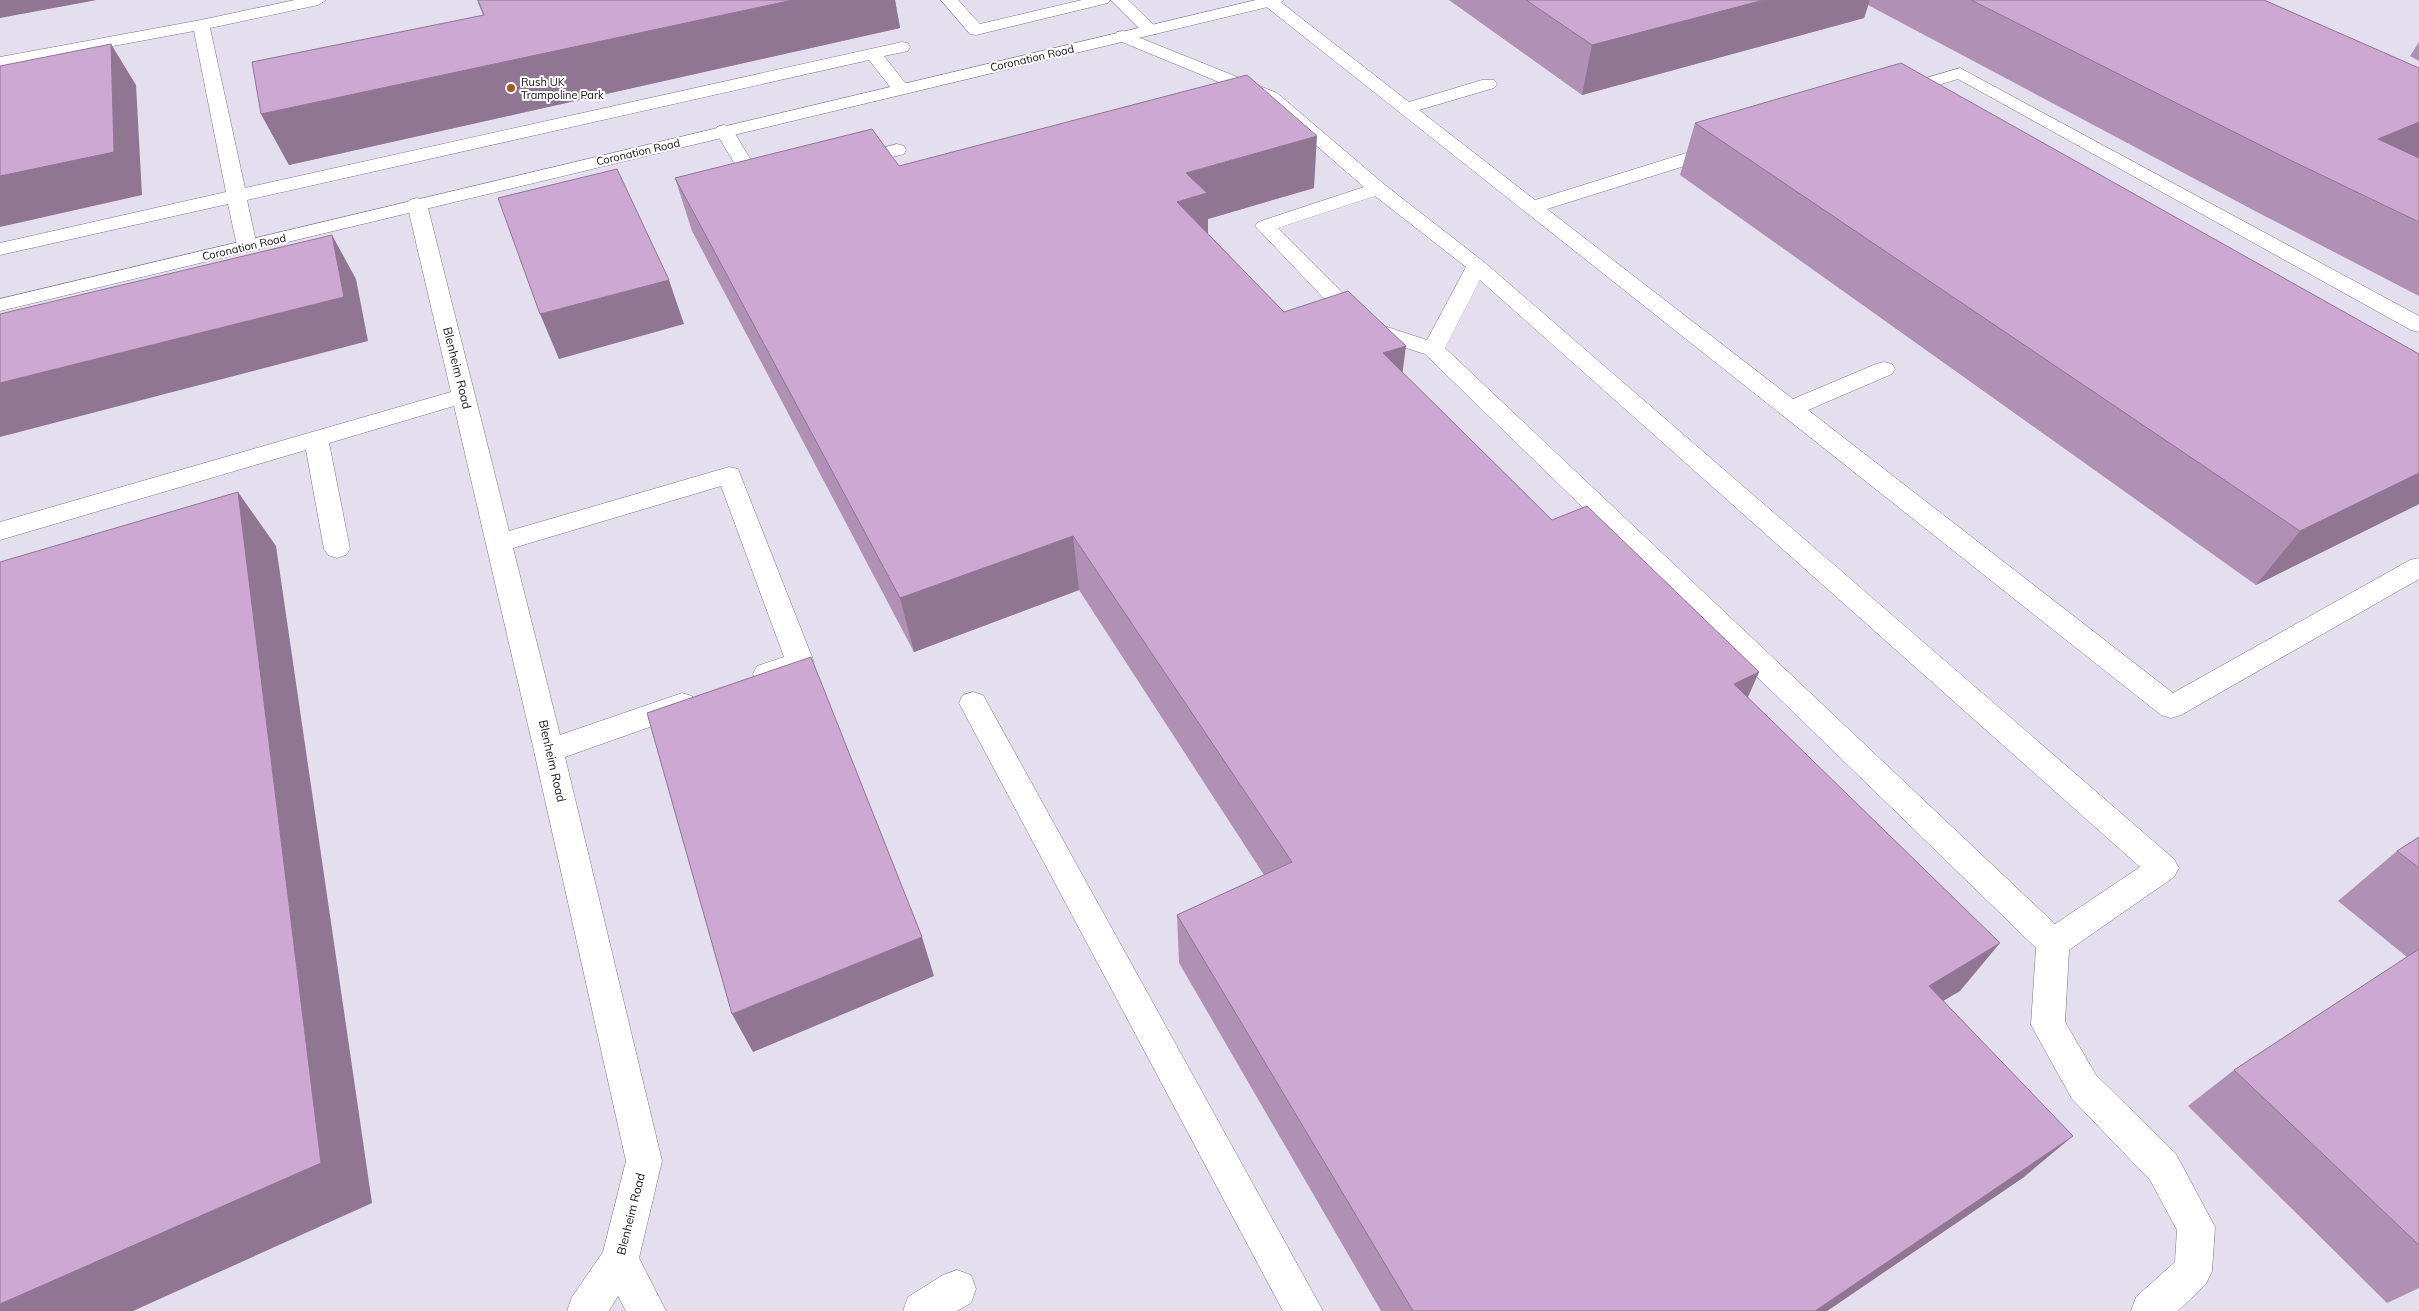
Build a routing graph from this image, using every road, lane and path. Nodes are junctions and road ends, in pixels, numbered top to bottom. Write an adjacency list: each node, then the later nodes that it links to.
1 (318, 0): 6 (street)
2 (949, 0): 3 (street)
3 (1102, 0)
4 (1119, 0): 7 (street)
5 (1273, 1): 7 (street, Coronation Road); 15 (street)
6 (201, 24): 11 (street); 22 (street)
7 (1152, 30): 8 (street, Coronation Road)
8 (1123, 36): 13 (street, Coronation Road); 21 (street)
9 (902, 47): 10 (street)
10 (873, 54): 13 (street); 22 (street)
11 (0, 62)
12 (1488, 84): 15 (street)
13 (901, 88): 16 (street, Coronation Road)
14 (1884, 97): 29 (street)
15 (1406, 108): 24 (street)
16 (724, 132): 20 (street); 23 (street, Coronation Road)
17 (1732, 145): 24 (street)
18 (897, 150): 19 (street)
19 (832, 167)
20 (786, 180)
21 (1378, 189): 27 (street); 30 (street)
22 (237, 197): 25 (street); 26 (street)
23 (417, 204): 25 (street, Coronation Road); 32 (street, Blenheim Road)
24 (1532, 208): 33 (street)
25 (247, 246): 28 (street, Coronation Road)
26 (0, 249)
27 (1477, 266): 30 (street); 43 (street)
28 (0, 305)
29 (2419, 325)
30 (1433, 349): 43 (street)
31 (1884, 368): 33 (street)
32 (464, 396): 34 (street); 36 (street, Blenheim Road)
33 (1791, 410): 38 (street)
34 (316, 439): 35 (street); 37 (street)
35 (0, 531)
36 (498, 543): 39 (street); 42 (street, Blenheim Road)
37 (337, 549)
38 (2419, 567)
39 (745, 682)
40 (708, 695): 42 (street)
41 (973, 704): 49 (street)
42 (549, 750): 44 (street, Blenheim Road)
43 (2053, 943): 50 (street)
44 (620, 1260): 46 (street, Blenheim Road); 47 (street)
45 (957, 1289): 48 (street)
46 (586, 1311)
47 (647, 1311)
48 (922, 1311)
49 (1304, 1311)
50 (2150, 1311)

